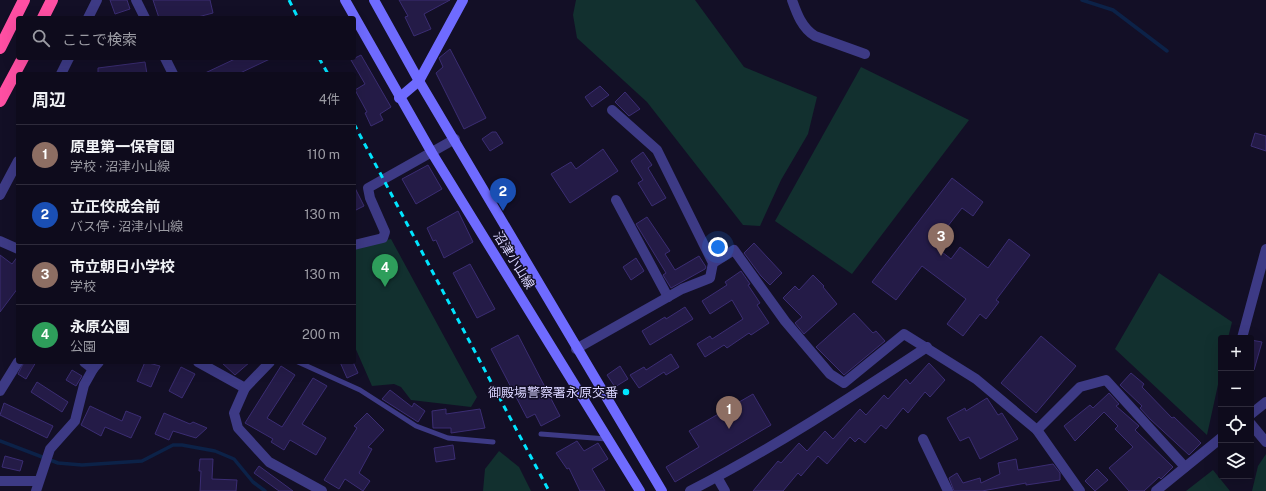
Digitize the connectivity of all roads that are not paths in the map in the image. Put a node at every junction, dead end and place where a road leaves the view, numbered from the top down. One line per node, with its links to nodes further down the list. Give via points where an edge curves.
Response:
1 (24, 0): 14 (highway)
2 (52, 0): 9 (highway)
3 (97, 0): 10 (street)
4 (136, 0): 11 (street)
5 (345, 0): 12 (main road, 沼津小山線)
6 (374, 0): 21 (main road, 沼津小山線)
7 (463, 0): 21 (main road)
8 (792, 0): 15 (street, via 809,32)
9 (44, 16)
10 (89, 16)
11 (144, 16)
12 (354, 16)
13 (356, 20): 22 (main road, 沼津小山線)
14 (0, 48)
15 (866, 54)
16 (21, 60): 23 (highway)
17 (68, 60): 19 (street)
18 (166, 60): 20 (street)
19 (62, 72)
20 (172, 72)
21 (419, 80): 22 (main road); 25 (main road, 沼津小山線)
22 (400, 98): 26 (main road, 沼津小山線)
23 (0, 101)
24 (612, 110): 34 (street, via 657,150)
25 (455, 139): 26 (street); 39 (main road, 沼津小山線)
26 (432, 152): 31 (street, via 368,188 385,232 384,238); 52 (main road, 沼津小山線)
27 (16, 165): 28 (street)
28 (0, 195)
29 (616, 200): 36 (street)
30 (0, 241): 32 (street)
31 (356, 245)
32 (16, 248)
33 (1265, 255): 35 (street)
34 (713, 263): 36 (street, via 710,278); 38 (street, via 734,250 785,321 830,374 844,383 904,334)
35 (1262, 281): 37 (street)
36 (668, 297): 39 (street)
37 (1243, 335)
38 (927, 347): 50 (street, via 976,379); 58 (street, via 843,402)
39 (576, 348): 64 (main road, 沼津小山線)
40 (17, 364): 46 (street)
41 (202, 364): 45 (street)
42 (268, 364): 45 (street)
43 (302, 364): 55 (lane, via 360,390 416,426 448,438)
44 (96, 365): 60 (street, via 84,385 75,421 50,449)
45 (245, 388): 62 (street, via 234,413 238,428 269,462)
46 (0, 391)
47 (1266, 402): 48 (street)
48 (1254, 412)
49 (1254, 428): 56 (street)
50 (1037, 430): 57 (street, via 1080,387 1106,380); 68 (street)
51 (540, 434): 52 (lane)
52 (608, 439): 63 (main road, 沼津小山線)
53 (923, 439): 67 (street)
54 (1218, 440): 57 (street)
55 (494, 442)
56 (1266, 442)
57 (1185, 467): 69 (street)
58 (717, 477): 65 (street); 66 (street)
59 (0, 481): 60 (street)
60 (38, 481): 61 (street)
61 (36, 491)
62 (322, 491)
63 (640, 491)
64 (662, 491)
65 (690, 491)
66 (725, 491)
67 (948, 491)
68 (1080, 491)
69 (1156, 491)

